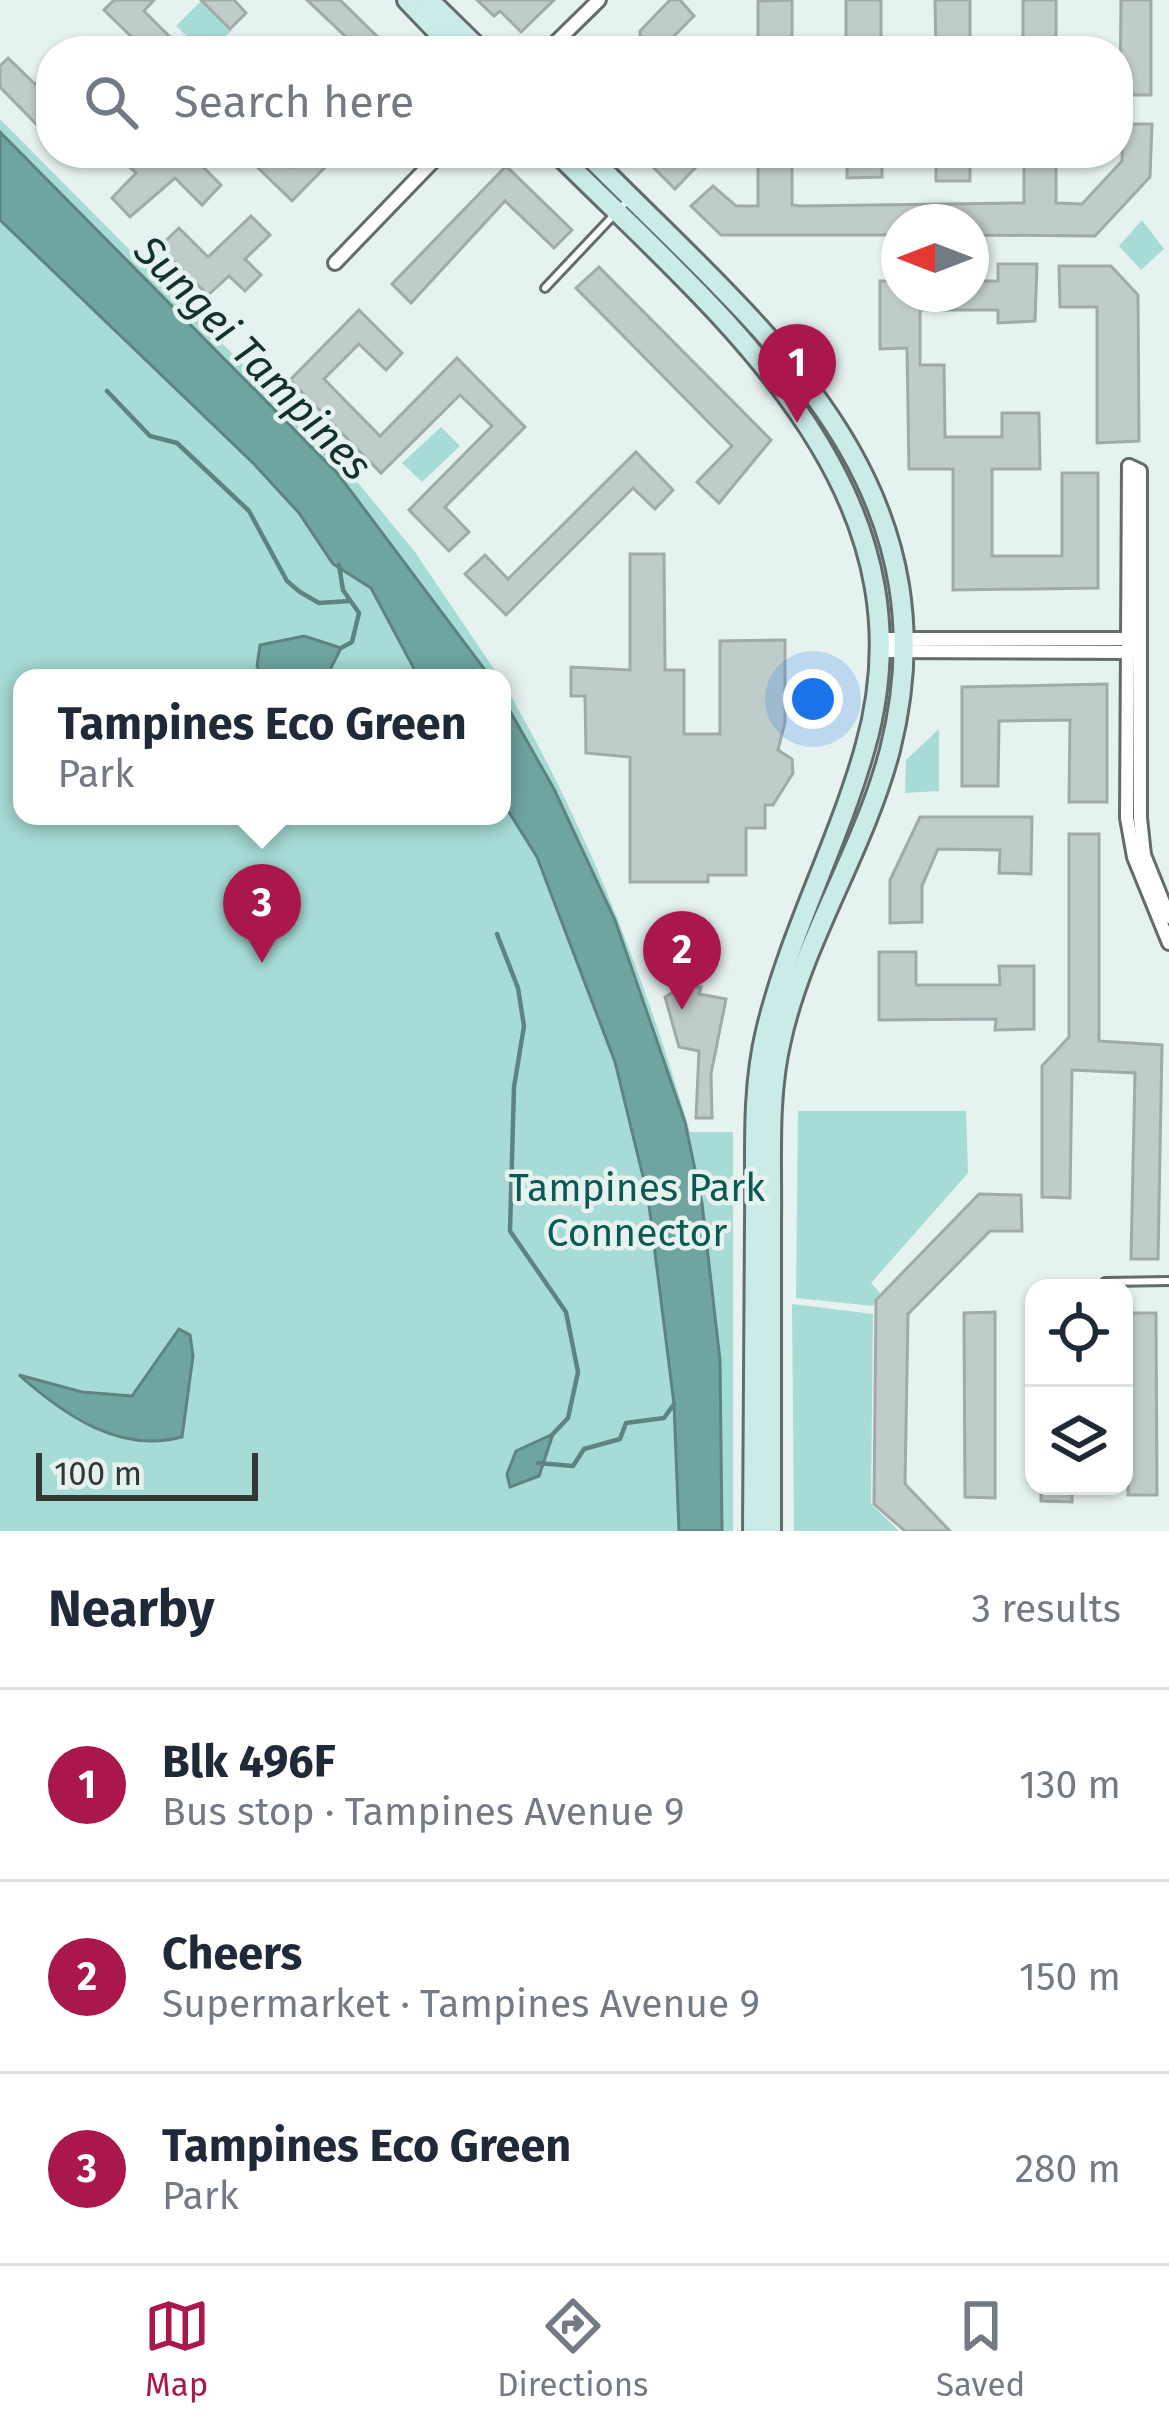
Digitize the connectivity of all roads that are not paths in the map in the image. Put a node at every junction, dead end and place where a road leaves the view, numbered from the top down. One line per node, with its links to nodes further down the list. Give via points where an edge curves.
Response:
1 (407, 0): 4 (main road)
2 (429, 0): 5 (main road)
3 (598, 0): 6 (street)
4 (442, 36)
5 (466, 36)
6 (562, 36)
7 (426, 168): 12 (street)
8 (572, 168): 11 (main road)
9 (601, 168): 10 (main road)
10 (630, 198): 11 (lane); 14 (main road, via 767,335 856,454 896,572)
11 (616, 214): 13 (lane); 15 (main road, via 749,350 817,434 858,521 873,574)
12 (334, 263)
13 (545, 288)
14 (903, 644): 15 (street); 16 (street); 23 (main road, via 889,753 792,1004 774,1079)
15 (878, 645): 22 (main road, via 865,747 775,999 758,1078)
16 (1135, 646): 16 (street, via 1133,466 1140,471); 17 (street, via 1140,818)
17 (1151, 890): 18 (street); 19 (street)
18 (1169, 917)
19 (1169, 943)
20 (1169, 1281): 21 (lane)
21 (1133, 1282)
22 (753, 1531)
23 (771, 1531)

